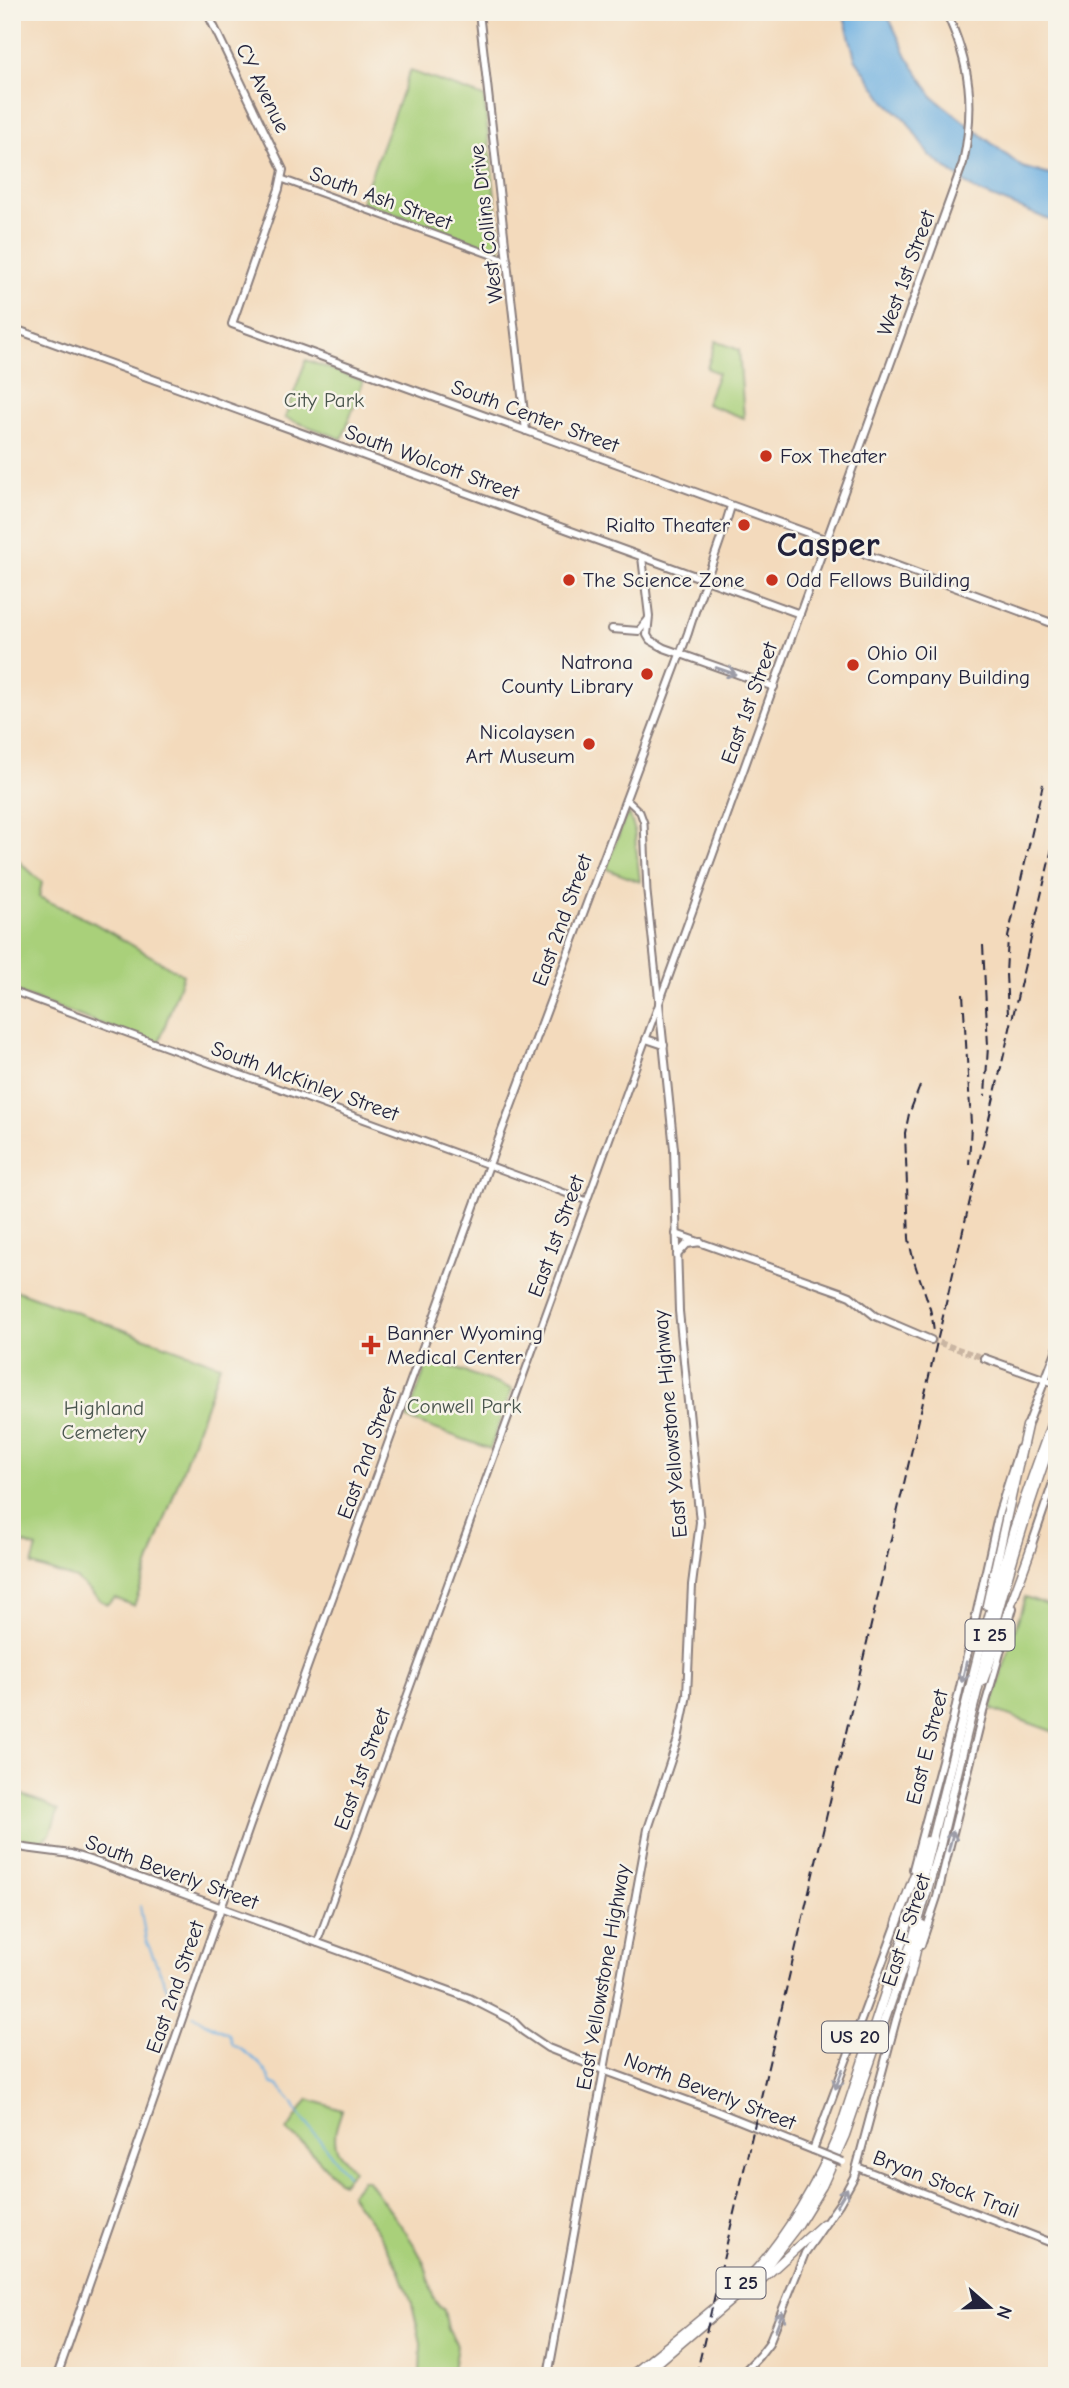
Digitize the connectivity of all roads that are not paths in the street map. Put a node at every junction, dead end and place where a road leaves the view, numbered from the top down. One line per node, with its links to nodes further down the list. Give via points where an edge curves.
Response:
1 (207, 12): 4 (main road, CY Avenue, via 283,170)
2 (479, 12): 5 (main road, West Collins Drive)
3 (946, 12): 9 (main road, West 1st Street, via 967,67 971,93 968,137 957,183)
4 (282, 179): 5 (street, South Ash Street); 7 (main road, South Center Street, via 232,324)
5 (508, 261): 7 (main road, West Collins Drive)
6 (12, 328): 10 (main road, South Wolcott Street)
7 (526, 431): 8 (main road, South Center Street)
8 (731, 506): 9 (main road, South Center Street); 11 (main road, East 2nd Street)
9 (827, 540): 12 (main road, East 1st Street); 14 (main road, South Center Street)
10 (642, 557): 11 (main road, South Wolcott Street); 13 (main road)
11 (707, 580): 12 (main road, South Wolcott Street); 16 (main road, East 2nd Street)
12 (800, 614): 17 (main road, East 1st Street)
13 (649, 616): 15 (main road, via 639,631); 16 (main road, via 650,640)
14 (1057, 625)
15 (612, 629)
16 (679, 654): 17 (main road, one-way to 17); 18 (main road, East 2nd Street)
17 (774, 687): 20 (main road, East 1st Street)
18 (625, 799): 20 (street, East Yellowstone Highway, via 636,806 644,823); 23 (main road, East 2nd Street)
19 (12, 991): 23 (street, South McKinley Street)
20 (659, 1003): 21 (street, East 1st Street); 22 (main road, East Yellowstone Highway)
21 (646, 1039): 22 (main road); 24 (street, East 1st Street)
22 (664, 1045): 25 (main road, East Yellowstone Highway)
23 (489, 1165): 24 (street, South McKinley Street); 43 (main road, East 2nd Street)
24 (587, 1200): 45 (street, East 1st Street)
25 (676, 1234): 26 (main road); 27 (main road, East Yellowstone Highway)
26 (701, 1242): 27 (main road, via 687,1244); 28 (main road, via 850,1296 875,1316)
27 (676, 1256): 47 (main road, East Yellowstone Highway, via 700,1522 687,1695 678,1739 649,1822)
28 (931, 1340)
29 (1057, 1349): 31 (main road, East E Street)
30 (984, 1358): 31 (main road)
31 (1045, 1380): 32 (main road); 34 (main road, East E Street)
32 (1057, 1384)
33 (1057, 1408): 38 (highway, I 25, via 1014,1529)
34 (1027, 1426): 38 (highway); 44 (main road, East E Street, one-way to 44, via 999,1512 952,1723)
35 (1057, 1426): 39 (highway, I 25, via 1008,1573)
36 (1057, 1471): 37 (main road, East F Street)
37 (1031, 1546): 39 (highway); 46 (main road, East F Street, one-way to 37, via 937,1898 983,1712)
38 (980, 1648): 40 (highway, I 25)
39 (967, 1727): 42 (highway, I 25)
40 (939, 1812): 44 (highway, US 20); 56 (highway, I 25, via 904,1936 825,2167 751,2274)
41 (12, 1844): 43 (main road, South Beverly Street, via 80,1857)
42 (939, 1849): 46 (highway, US 20); 53 (highway, I 25, via 915,1932 831,2169 808,2210 757,2278)
43 (221, 1908): 45 (main road, South Beverly Street); 54 (main road, East 2nd Street)
44 (897, 1923): 48 (main road, East E Street / US 20, one-way to 48)
45 (317, 1943): 47 (main road, North Beverly Street, via 480,2003 512,2020 542,2045)
46 (910, 1976): 50 (main road, East F Street / US 20)
47 (603, 2070): 48 (main road, North Beverly Street); 55 (main road, East Yellowstone Highway)
48 (813, 2150): 49 (main road, North Beverly Street)
49 (823, 2154): 50 (main road, Bryan Stock Trail, bridge)
50 (857, 2167): 51 (main road, East F Street, one-way to 50); 52 (main road, Bryan Stock Trail)
51 (823, 2224): 53 (highway); 58 (main road, East F Street, one-way to 51, via 769,2343 793,2278)
52 (1057, 2245)
53 (718, 2313): 57 (highway, I 25)
54 (58, 2376)
55 (548, 2376)
56 (631, 2376)
57 (642, 2376)
58 (740, 2376)

